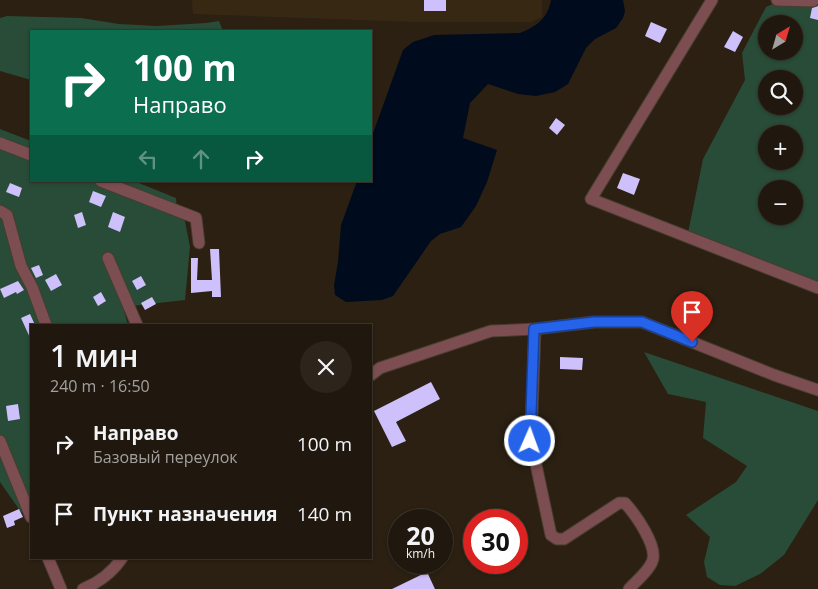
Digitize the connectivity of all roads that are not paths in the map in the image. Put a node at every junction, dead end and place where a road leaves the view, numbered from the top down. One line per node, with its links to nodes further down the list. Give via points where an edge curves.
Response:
1 (712, 0): 10 (street, via 591,199)
2 (777, 0): 3 (street)
3 (813, 1)
4 (0, 143): 5 (street)
5 (30, 154)
6 (104, 182): 8 (street, via 196,218)
7 (0, 211): 11 (street, via 7,215 21,266)
8 (200, 243)
9 (108, 258): 12 (street)
10 (818, 288)
11 (46, 324)
12 (137, 324)
13 (534, 329): 14 (street, via 491,332 380,368); 15 (street, via 594,322 642,322); 22 (street, via 530,441 552,535 564,539 619,502 625,503 651,542 654,556 652,564)
14 (372, 374)
15 (818, 390)
16 (0, 441): 17 (street)
17 (30, 515)
18 (48, 559): 20 (street)
19 (121, 559): 21 (street, via 114,570 97,583)
20 (61, 589)
21 (82, 589)
22 (629, 589)

